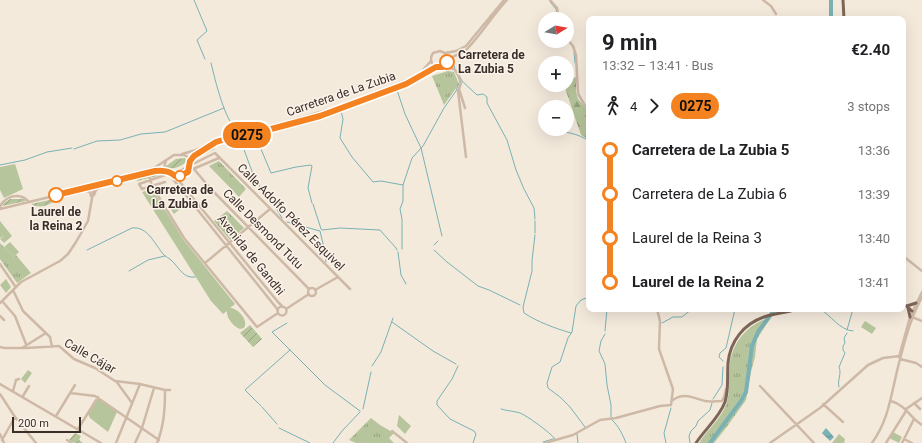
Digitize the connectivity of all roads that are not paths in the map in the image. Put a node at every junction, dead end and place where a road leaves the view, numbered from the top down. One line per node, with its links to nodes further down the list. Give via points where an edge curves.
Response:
1 (504, 0): 10 (street, via 466,46 456,52)
2 (507, 0): 12 (street, via 467,48)
3 (550, 0): 6 (street)
4 (763, 0): 7 (street)
5 (843, 0): 8 (main road)
6 (557, 12)
7 (776, 14)
8 (844, 16)
9 (574, 48): 17 (street, via 578,93)
10 (445, 53): 11 (street, via 435,52); 12 (street)
11 (431, 61): 14 (street); 18 (street, Carretera de La Zubia, via 407,80 337,107 225,137)
12 (448, 61): 13 (street)
13 (446, 65): 14 (street); 15 (street, via 458,75)
14 (436, 67): 22 (street, Carretera de La Zubia, via 406,84 337,110 298,123 213,144 198,152)
15 (459, 89): 16 (street); 19 (street)
16 (465, 108)
17 (586, 108)
18 (182, 154): 21 (street, via 174,155); 22 (street, via 187,156)
19 (466, 157)
20 (220, 158): 22 (street, via 215,153 195,163); 23 (street); 38 (street, Calle Adolfo Pérez Esquivel)
21 (166, 161): 24 (street, via 164,166); 29 (street, via 154,168)
22 (189, 163): 23 (street, Calle Desmond Tutu); 25 (street, via 180,172); 27 (street, via 186,173)
23 (193, 169): 39 (street, Calle Desmond Tutu)
24 (167, 172): 25 (street); 26 (street); 28 (street); 41 (street, Avenida de Gandhi)
25 (172, 173): 27 (street)
26 (148, 174): 28 (street); 29 (street)
27 (179, 176): 40 (street, Avenida de Gandhi, via 179,181)
28 (150, 180): 31 (street); 31 (street, via 140,184 142,189)
29 (108, 182): 32 (street); 34 (street); 35 (street, via 96,190)
30 (165, 182): 31 (street)
31 (152, 186): 43 (street, via 184,238)
32 (94, 187): 33 (street); 35 (street)
33 (81, 190): 34 (street); 35 (street, via 90,192)
34 (62, 194): 36 (street)
35 (92, 201): 47 (street, via 88,221 68,254)
36 (29, 202): 37 (street); 37 (street, via 24,197 15,196 2,203)
37 (0, 209)
38 (270, 209): 39 (street); 46 (street, Calle Adolfo Pérez Esquivel)
39 (248, 227): 40 (street); 49 (street, Calle Desmond Tutu)
40 (230, 242): 41 (street); 57 (street, Avenida de Gandhi)
41 (226, 246): 43 (street); 59 (street, Avenida de Gandhi)
42 (906, 258): 45 (street)
43 (205, 263): 59 (street, via 257,327)
44 (0, 264): 47 (street)
45 (922, 271)
46 (338, 276): 48 (street, Calle Adolfo Pérez Esquivel); 51 (street)
47 (15, 286): 50 (street)
48 (350, 288)
49 (309, 289): 51 (street); 52 (street)
50 (13, 290): 54 (street); 67 (street, via 23,311)
51 (315, 290): 52 (street, via 314,295)
52 (309, 294): 57 (street)
53 (922, 295): 55 (street); 58 (street); 63 (street)
54 (1, 302): 68 (street, via 15,316)
55 (916, 303): 56 (main road); 58 (street)
56 (906, 305): 58 (main road); 63 (main road)
57 (284, 308): 59 (street, via 279,308); 59 (street, via 284,315)
58 (912, 311): 63 (street)
59 (278, 312)
60 (658, 312): 93 (street, via 659,349 673,386)
61 (785, 312): 84 (main road, via 757,320 740,333 732,346 728,363)
62 (0, 316): 64 (street)
63 (911, 317): 65 (street); 66 (street)
64 (4, 320)
65 (922, 321)
66 (907, 331): 72 (street); 72 (street)
67 (46, 333): 68 (street); 70 (street, via 50,337)
68 (26, 344): 71 (street)
69 (0, 347): 71 (street, Calle Cájar)
70 (52, 347): 71 (street, Calle Cájar); 76 (street, Calle Cájar, via 62,348 74,359)
71 (21, 348)
72 (900, 359): 73 (street); 94 (street); 97 (street, via 883,358 868,365)
73 (922, 367)
74 (0, 380): 78 (street)
75 (19, 380): 86 (street, via 16,380)
76 (115, 381): 77 (street, Calle Cájar); 95 (street)
77 (140, 384): 83 (street, Calle Cájar); 95 (street)
78 (2, 385): 82 (street); 86 (street)
79 (75, 385): 88 (street)
80 (29, 386): 90 (street)
81 (760, 386): 105 (street)
82 (0, 388)
83 (154, 388): 87 (street, Calle Cájar); 107 (street)
84 (728, 388): 93 (street, via 723,400 711,401 689,396); 122 (main road, via 721,410)
85 (170, 390): 87 (street, Calle Cájar)
86 (13, 391): 90 (street)
87 (165, 391): 113 (street, via 163,423)
88 (70, 393): 91 (street); 100 (street)
89 (0, 394): 101 (street)
90 (23, 396): 100 (street)
91 (98, 398): 102 (street); 108 (street)
92 (922, 398): 96 (street)
93 (672, 400): 121 (street, via 671,405 600,420 573,435)
94 (891, 401): 99 (street); 125 (street, via 883,425)
95 (132, 403): 102 (street)
96 (914, 403): 98 (street); 99 (street)
97 (823, 404): 104 (street); 105 (street)
98 (920, 408)
99 (906, 410): 103 (street); 126 (street)
100 (56, 416): 108 (street)
101 (14, 417): 114 (street); 115 (street)
102 (126, 417): 107 (street); 118 (street)
103 (914, 419): 106 (street); 111 (street)
104 (844, 422)
105 (797, 424): 123 (street); 124 (street)
106 (922, 425)
107 (142, 428): 113 (street); 119 (street)
108 (78, 429): 117 (street)
109 (392, 431): 120 (street)
110 (0, 434): 114 (street)
111 (904, 439): 127 (street); 128 (street)
112 (67, 440): 116 (street)
113 (158, 441)
114 (3, 442)
115 (36, 443)
116 (72, 443)
117 (101, 443)
118 (116, 443)
119 (135, 443)
120 (407, 443)
121 (544, 443)
122 (696, 443)
123 (770, 443)
124 (814, 443)
125 (872, 443)
126 (886, 443)
127 (902, 443)
128 (912, 443)

